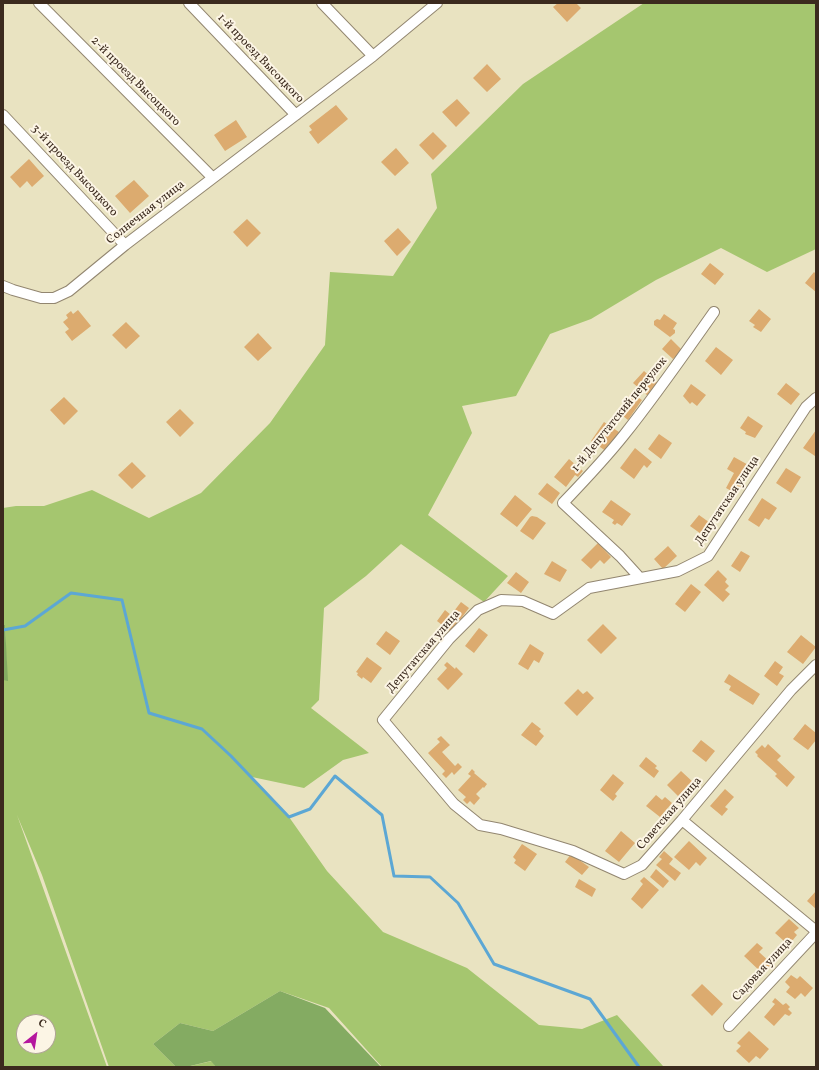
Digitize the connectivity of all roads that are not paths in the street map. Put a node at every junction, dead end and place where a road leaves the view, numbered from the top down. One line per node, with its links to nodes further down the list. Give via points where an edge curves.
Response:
1 (39, 3): 8 (street, 2-й проезд Высоцкого)
2 (189, 3): 7 (street, 1-й проезд Высоцкого)
3 (322, 3): 5 (street)
4 (437, 3): 5 (street)
5 (373, 56): 7 (street, Солнечная улица)
6 (3, 115): 9 (street, 3-й проезд Высоцкого)
7 (296, 115): 8 (street, Солнечная улица)
8 (213, 178): 9 (street, Солнечная улица)
9 (125, 245): 10 (street, Солнечная улица, via 69,291 54,298 41,298)
10 (3, 286)
11 (714, 312): 13 (street, 1-й Депутатский переулок, via 624,434 563,503)
12 (816, 398): 13 (street, Депутатская улица, via 806,407 708,556 678,570)
13 (640, 578): 16 (street, Депутатская улица, via 590,588 553,614 523,601 508,600 501,600 478,610 449,639 383,720 454,804 480,825)
14 (816, 665): 15 (street, Советская улица, via 791,690)
15 (682, 820): 16 (street, Советская улица, via 642,865 624,874 573,851); 17 (street)
16 (501, 829)
17 (816, 932): 18 (street, Садовая улица)
18 (729, 1026)

